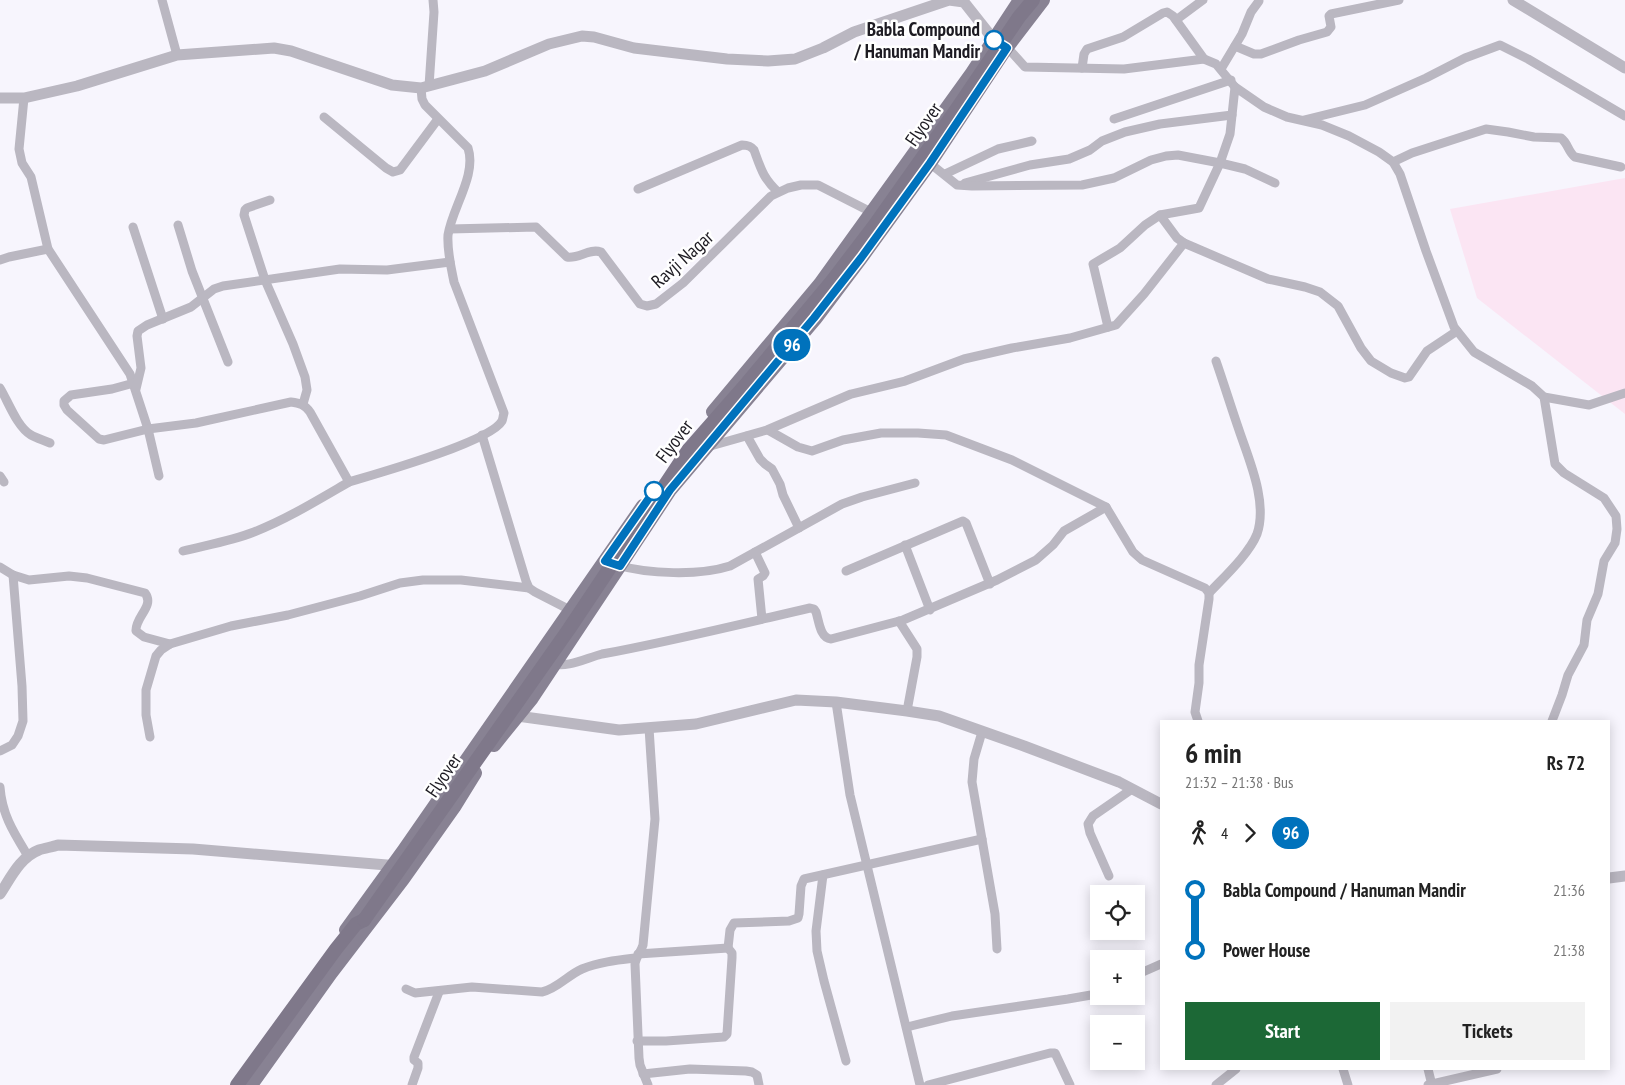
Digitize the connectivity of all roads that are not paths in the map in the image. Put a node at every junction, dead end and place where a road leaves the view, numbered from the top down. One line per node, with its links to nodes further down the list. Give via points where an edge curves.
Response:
1 (162, 0): 15 (street)
2 (433, 0): 21 (street)
3 (1020, 0): 12 (main road)
4 (1034, 0): 119 (highway, Flyover, bridge, via 842,268 690,449 569,629)
5 (1043, 0): 14 (main road)
6 (1203, 0): 11 (street)
7 (1259, 0): 13 (street)
8 (1399, 0): 13 (street, via 1331,14 1328,18 1331,28 1327,32 1261,54)
9 (1513, 0): 18 (street)
10 (964, 1): 12 (street); 21 (street, via 949,0 854,32 795,59 768,62 727,59 634,48 582,36 549,44 485,71)
11 (1176, 20): 16 (street); 17 (street, via 1167,12 1163,13 1123,38 1087,49)
12 (994, 40): 14 (street); 31 (main road)
13 (1235, 46): 19 (street)
14 (1007, 48): 17 (street, via 1025,67); 33 (main road)
15 (177, 55): 21 (street, via 274,48 392,85); 23 (street, via 105,78)
16 (1204, 59): 17 (street, via 1124,68); 19 (street)
17 (1082, 68)
18 (1625, 68)
19 (1221, 69): 20 (street)
20 (1233, 83): 24 (street); 28 (street); 29 (street, via 1264,106)
21 (425, 87): 27 (street, via 422,98)
22 (0, 98): 23 (street)
23 (24, 98): 49 (street, via 20,156 31,177)
24 (1232, 114): 34 (street, via 1230,134); 38 (street, via 1125,132 1069,159 1030,165)
25 (1625, 116): 29 (street, via 1500,45 1464,58 1365,105)
26 (324, 117): 27 (street, via 393,172 400,170)
27 (438, 119): 47 (street, via 468,148 470,154 466,179)
28 (1114, 119)
29 (1302, 120): 32 (street, via 1349,136)
30 (1032, 141): 36 (street, via 998,149)
31 (915, 153): 33 (street); 42 (main road)
32 (1393, 162): 35 (street, via 1486,129 1561,138 1575,157); 56 (street)
33 (930, 163): 36 (street); 44 (main road)
34 (1220, 163): 37 (street, via 1245,169); 38 (street, via 1178,155 1166,156 1104,181 1082,185); 43 (street, via 1199,208)
35 (1621, 168)
36 (945, 174): 38 (street)
37 (1275, 183)
38 (957, 185)
39 (638, 189): 40 (street, via 747,145 754,150 768,182)
40 (778, 192): 42 (street, Ravji Nagar, via 801,185 818,185); 47 (street, Ravji Nagar, via 683,283 651,306 640,304 601,252 593,250 566,257 536,227)
41 (270, 200): 52 (street, via 244,212)
42 (872, 212): 44 (street, Ravji Nagar); 68 (main road, via 820,284)
43 (1160, 215): 48 (street); 55 (street, via 1120,248 1093,264)
44 (888, 221): 70 (main road, via 814,318)
45 (178, 225): 53 (street)
46 (133, 227): 54 (street)
47 (450, 229): 51 (street)
48 (1184, 243): 55 (street, via 1116,325); 56 (street, via 1268,279 1320,292 1338,306 1371,361 1406,378 1428,351)
49 (48, 249): 50 (street); 59 (street)
50 (0, 260)
51 (450, 262): 52 (street, via 387,270 340,268); 66 (street, via 454,282 504,413 502,421)
52 (265, 280): 53 (street, via 223,286); 63 (street, via 306,383)
53 (202, 298): 54 (street, via 191,307); 58 (street)
54 (163, 319): 59 (street, via 138,331 141,368)
55 (1108, 327): 65 (street, via 964,359 905,382 851,394)
56 (1457, 331): 62 (street, via 1474,352 1532,386)
57 (1216, 361): 86 (street, via 1251,466 1260,510 1253,542)
58 (228, 362)
59 (135, 386): 64 (street); 64 (street, via 71,396 64,405 99,439)
60 (0, 388): 69 (street, via 26,431)
61 (1625, 394): 62 (street, via 1589,404)
62 (1544, 397): 100 (street, via 1555,464 1604,498 1616,516 1617,529 1615,543 1604,562 1598,594 1586,626 1584,645 1568,674)
63 (302, 404): 64 (street, via 291,402 196,423); 72 (street, via 310,412)
64 (148, 429): 71 (street)
65 (768, 430): 67 (street); 74 (street, via 798,448 812,451 843,440 881,433 946,435 1012,460)
66 (482, 435): 72 (street, via 413,463); 85 (street)
67 (747, 436): 70 (street); 75 (street, via 760,458 772,469)
68 (691, 439): 70 (street); 79 (main road)
69 (50, 443)
70 (705, 447): 80 (main road, via 670,490)
71 (159, 476)
72 (349, 482): 77 (street, via 292,515 253,532)
73 (915, 483): 75 (street, via 842,504)
74 (1106, 507): 84 (street, via 1064,532 1036,560); 86 (street, via 1133,552 1142,560 1205,588)
75 (799, 528): 78 (street)
76 (904, 545): 82 (street); 84 (street, via 965,521); 87 (street)
77 (183, 551)
78 (755, 552): 80 (street, via 717,570 664,573); 90 (street, via 765,573 758,579)
79 (605, 561): 80 (street); 88 (main road)
80 (620, 566): 89 (main road)
81 (0, 567): 83 (street)
82 (846, 571)
83 (13, 575): 92 (street, via 29,580 69,576 87,578 145,593 148,602 136,631 144,638); 104 (street, via 23,721 12,745)
84 (990, 584): 87 (street)
85 (530, 588): 88 (street); 92 (street, via 461,580 400,583)
86 (1208, 593): 99 (street, via 1194,712)
87 (930, 610): 91 (street)
88 (570, 611): 89 (street); 93 (main road)
89 (585, 618): 94 (main road)
90 (762, 619): 91 (street, via 814,609 827,639); 94 (street, via 569,664)
91 (899, 622): 96 (street, via 916,649 917,657)
92 (170, 644): 103 (street, via 156,656 146,690)
93 (537, 658): 94 (street); 97 (main road)
94 (554, 664): 98 (main road)
95 (836, 702): 96 (street); 101 (street, via 796,700 696,724); 112 (street, via 850,795)
96 (907, 711): 102 (street, via 939,716)
97 (500, 713): 98 (street); 111 (main road)
98 (518, 716): 101 (street, via 619,730); 113 (main road, via 486,756)
99 (1198, 720)
100 (1552, 720)
101 (649, 728): 122 (street, via 655,819 643,944)
102 (982, 732): 106 (street); 109 (street, via 974,759 972,782)
103 (150, 737)
104 (0, 752)
105 (0, 787): 108 (street)
106 (1132, 789): 107 (street); 115 (street, via 1093,816 1088,824)
107 (1160, 803)
108 (4, 820): 110 (street)
109 (982, 839): 112 (street); 121 (street, via 996,914)
110 (28, 856): 111 (street, via 58,845 80,845 193,849); 118 (street)
111 (394, 864): 113 (street); 136 (main road)
112 (868, 866): 114 (street); 128 (street)
113 (411, 868): 139 (main road, via 330,973)
114 (823, 875): 120 (street, via 806,878 802,882 798,918 734,924); 130 (street, via 816,930 818,951)
115 (1109, 876)
116 (1625, 876): 117 (street)
117 (1610, 878)
118 (0, 894)
119 (364, 920): 137 (highway, Flyover, via 356,924 336,949); 138 (highway, Flyover)
120 (728, 948): 122 (street); 129 (street, via 732,958 727,1034 724,1037)
121 (997, 949)
122 (637, 956): 126 (street, via 582,969 542,992 478,987); 129 (street)
123 (1160, 964): 124 (street)
124 (1145, 971)
125 (406, 989): 126 (street, via 415,993)
126 (439, 992): 140 (street, via 414,1056 418,1068)
127 (1090, 995): 128 (street, via 952,1016)
128 (907, 1027): 143 (street)
129 (637, 1041): 135 (street)
130 (846, 1061)
131 (1235, 1070): 146 (street)
132 (1343, 1070): 147 (street)
133 (1428, 1070): 148 (street)
134 (1493, 1070): 148 (street)
135 (644, 1074): 141 (street); 142 (street, via 690,1069 746,1071 757,1075)
136 (230, 1085)
137 (237, 1085)
138 (244, 1085)
139 (251, 1085)
140 (412, 1085)
141 (648, 1085)
142 (759, 1085)
143 (920, 1085)
144 (928, 1085): 145 (street, via 1050,1053 1055,1053)
145 (1070, 1085)
146 (1216, 1085)
147 (1348, 1085)
148 (1431, 1085)

